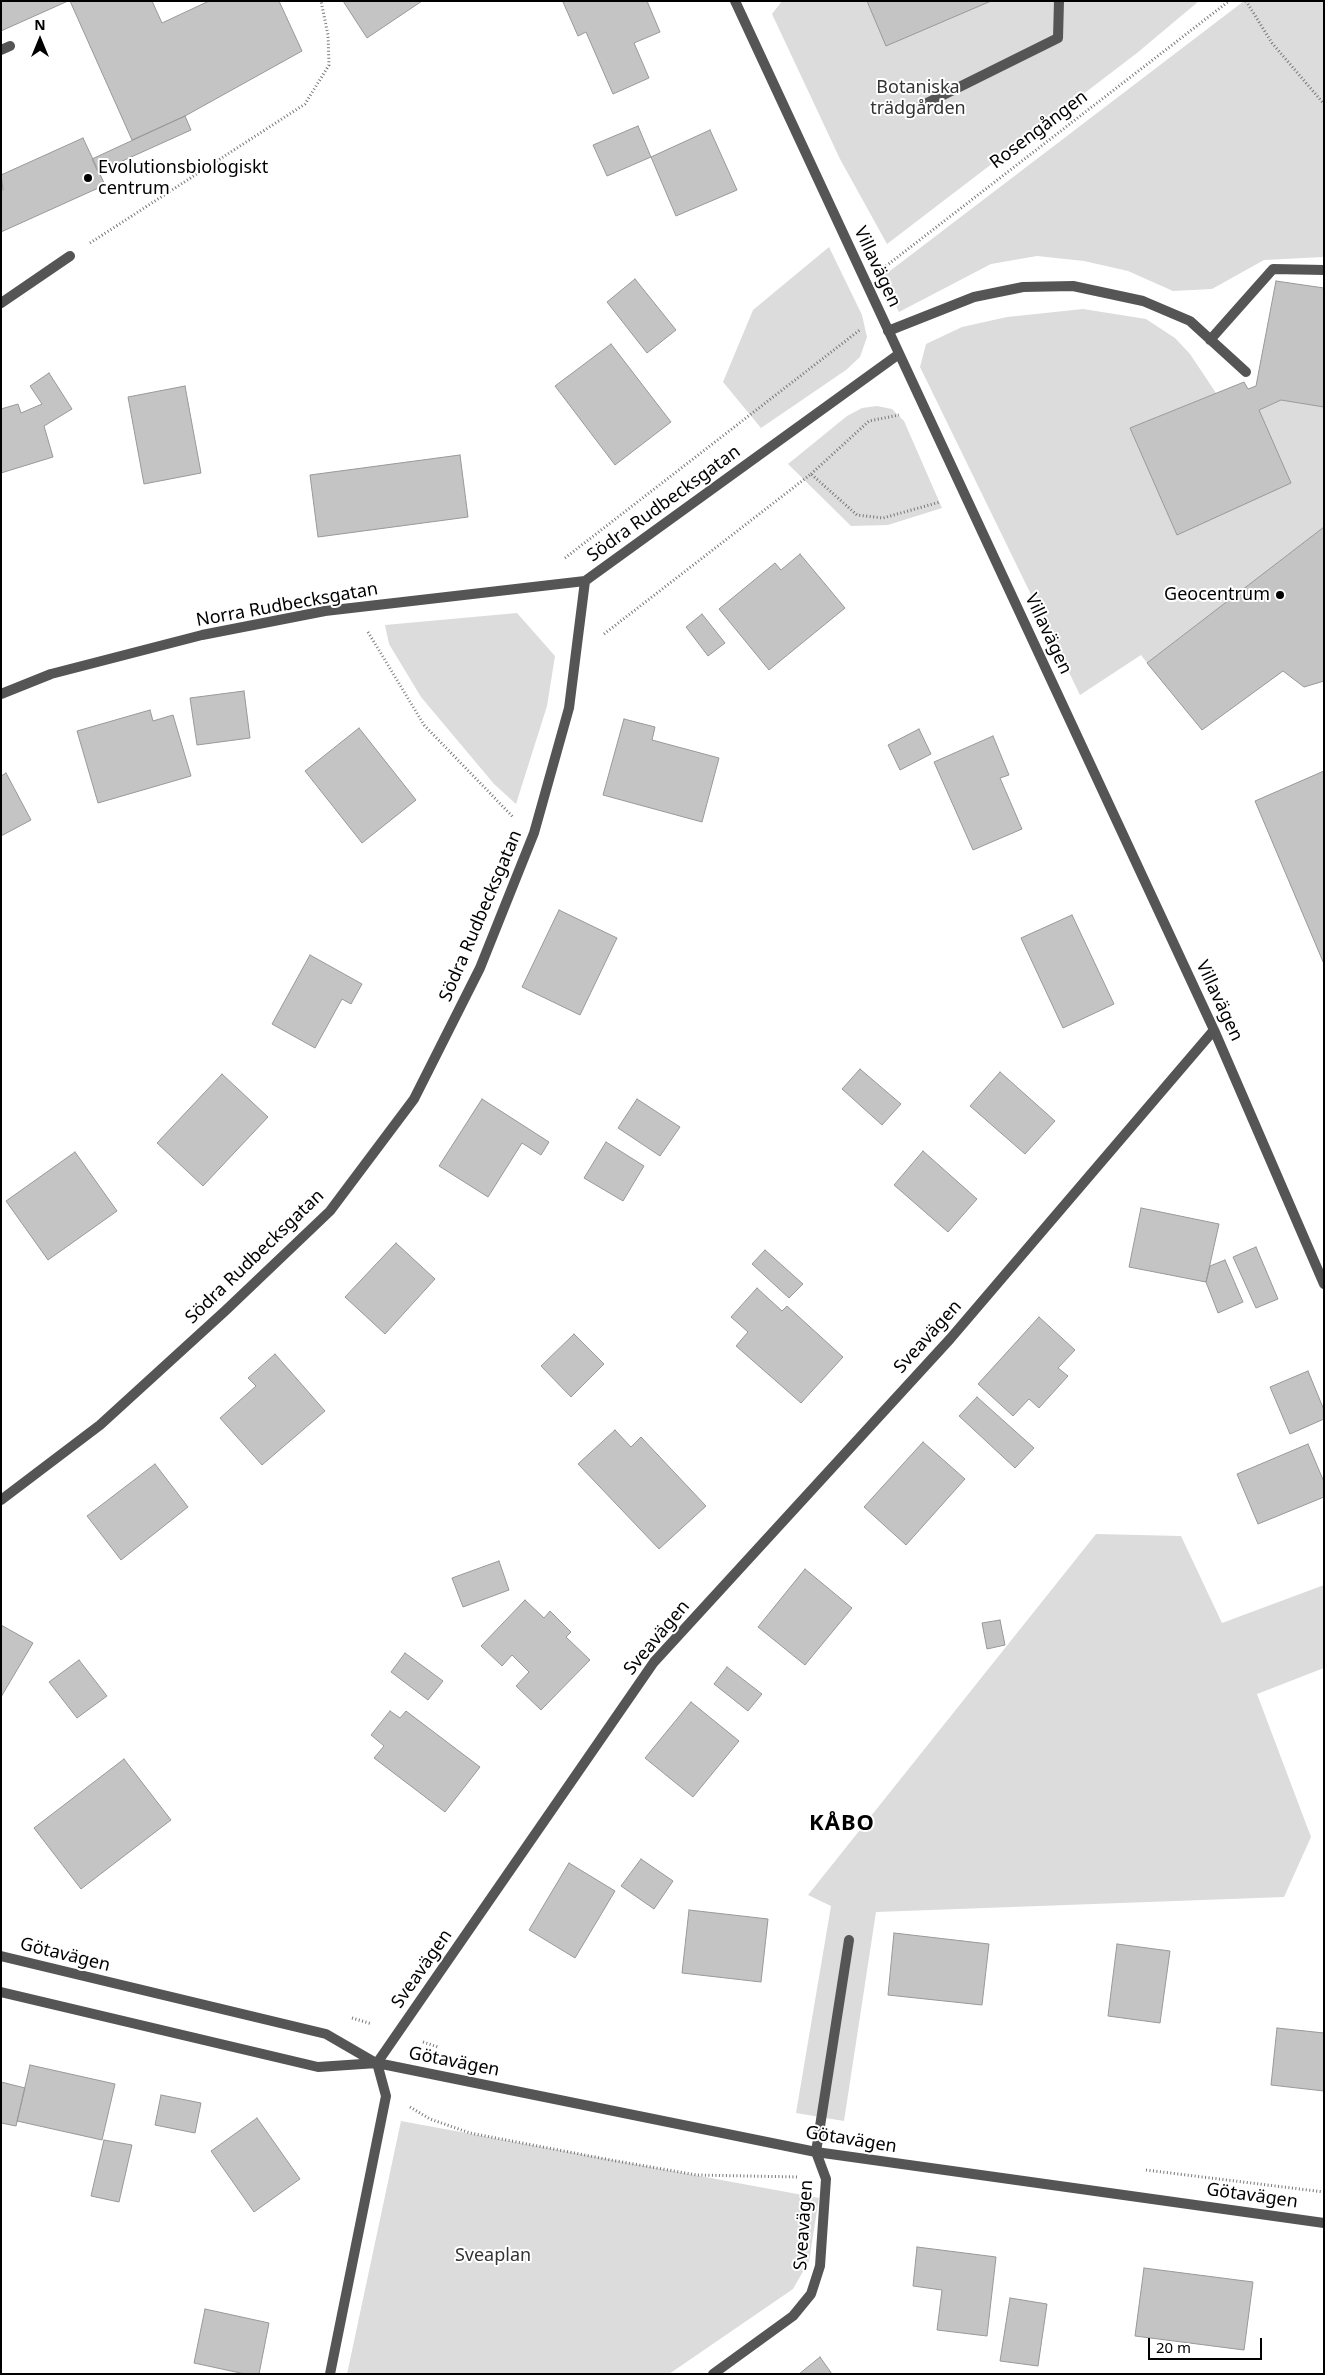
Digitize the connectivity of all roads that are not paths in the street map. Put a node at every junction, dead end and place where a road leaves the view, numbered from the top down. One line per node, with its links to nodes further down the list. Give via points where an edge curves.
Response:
1 (735, 1): 7 (street, Villavägen)
2 (1059, 1): 3 (street, via 1058,38)
3 (921, 106)
4 (70, 256): 6 (street)
5 (1324, 270): 8 (street, via 1273,269)
6 (1, 303)
7 (888, 332): 8 (street, via 974,297 1023,287 1073,286 1143,301 1190,321); 9 (street, Villavägen)
8 (1210, 340): 10 (street)
9 (899, 354): 11 (street, Södra Rudbecksgatan); 13 (street, Villavägen)
10 (1246, 372)
11 (585, 581): 12 (street, Norra Rudbecksgatan, via 325,611 202,635 51,674); 15 (street, Södra Rudbecksgatan, via 569,708 532,838 480,968 414,1099 330,1211 100,1425)
12 (1, 694)
13 (1214, 1030): 14 (street, Villavägen); 19 (street, Sveavägen, via 950,1339 654,1662)
14 (1324, 1284)
15 (1, 1500)
16 (849, 1940): 20 (street)
17 (1, 1956): 19 (street, Götavägen, via 326,2034)
18 (1, 1992): 19 (street, Götavägen, via 318,2067)
19 (377, 2063): 20 (street, Götavägen); 22 (street, via 386,2096)
20 (816, 2152): 21 (street, Götavägen); 23 (street, Sveavägen, via 826,2178 820,2266 811,2294 793,2316)
21 (1324, 2223)
22 (330, 2374)
23 (713, 2374)

